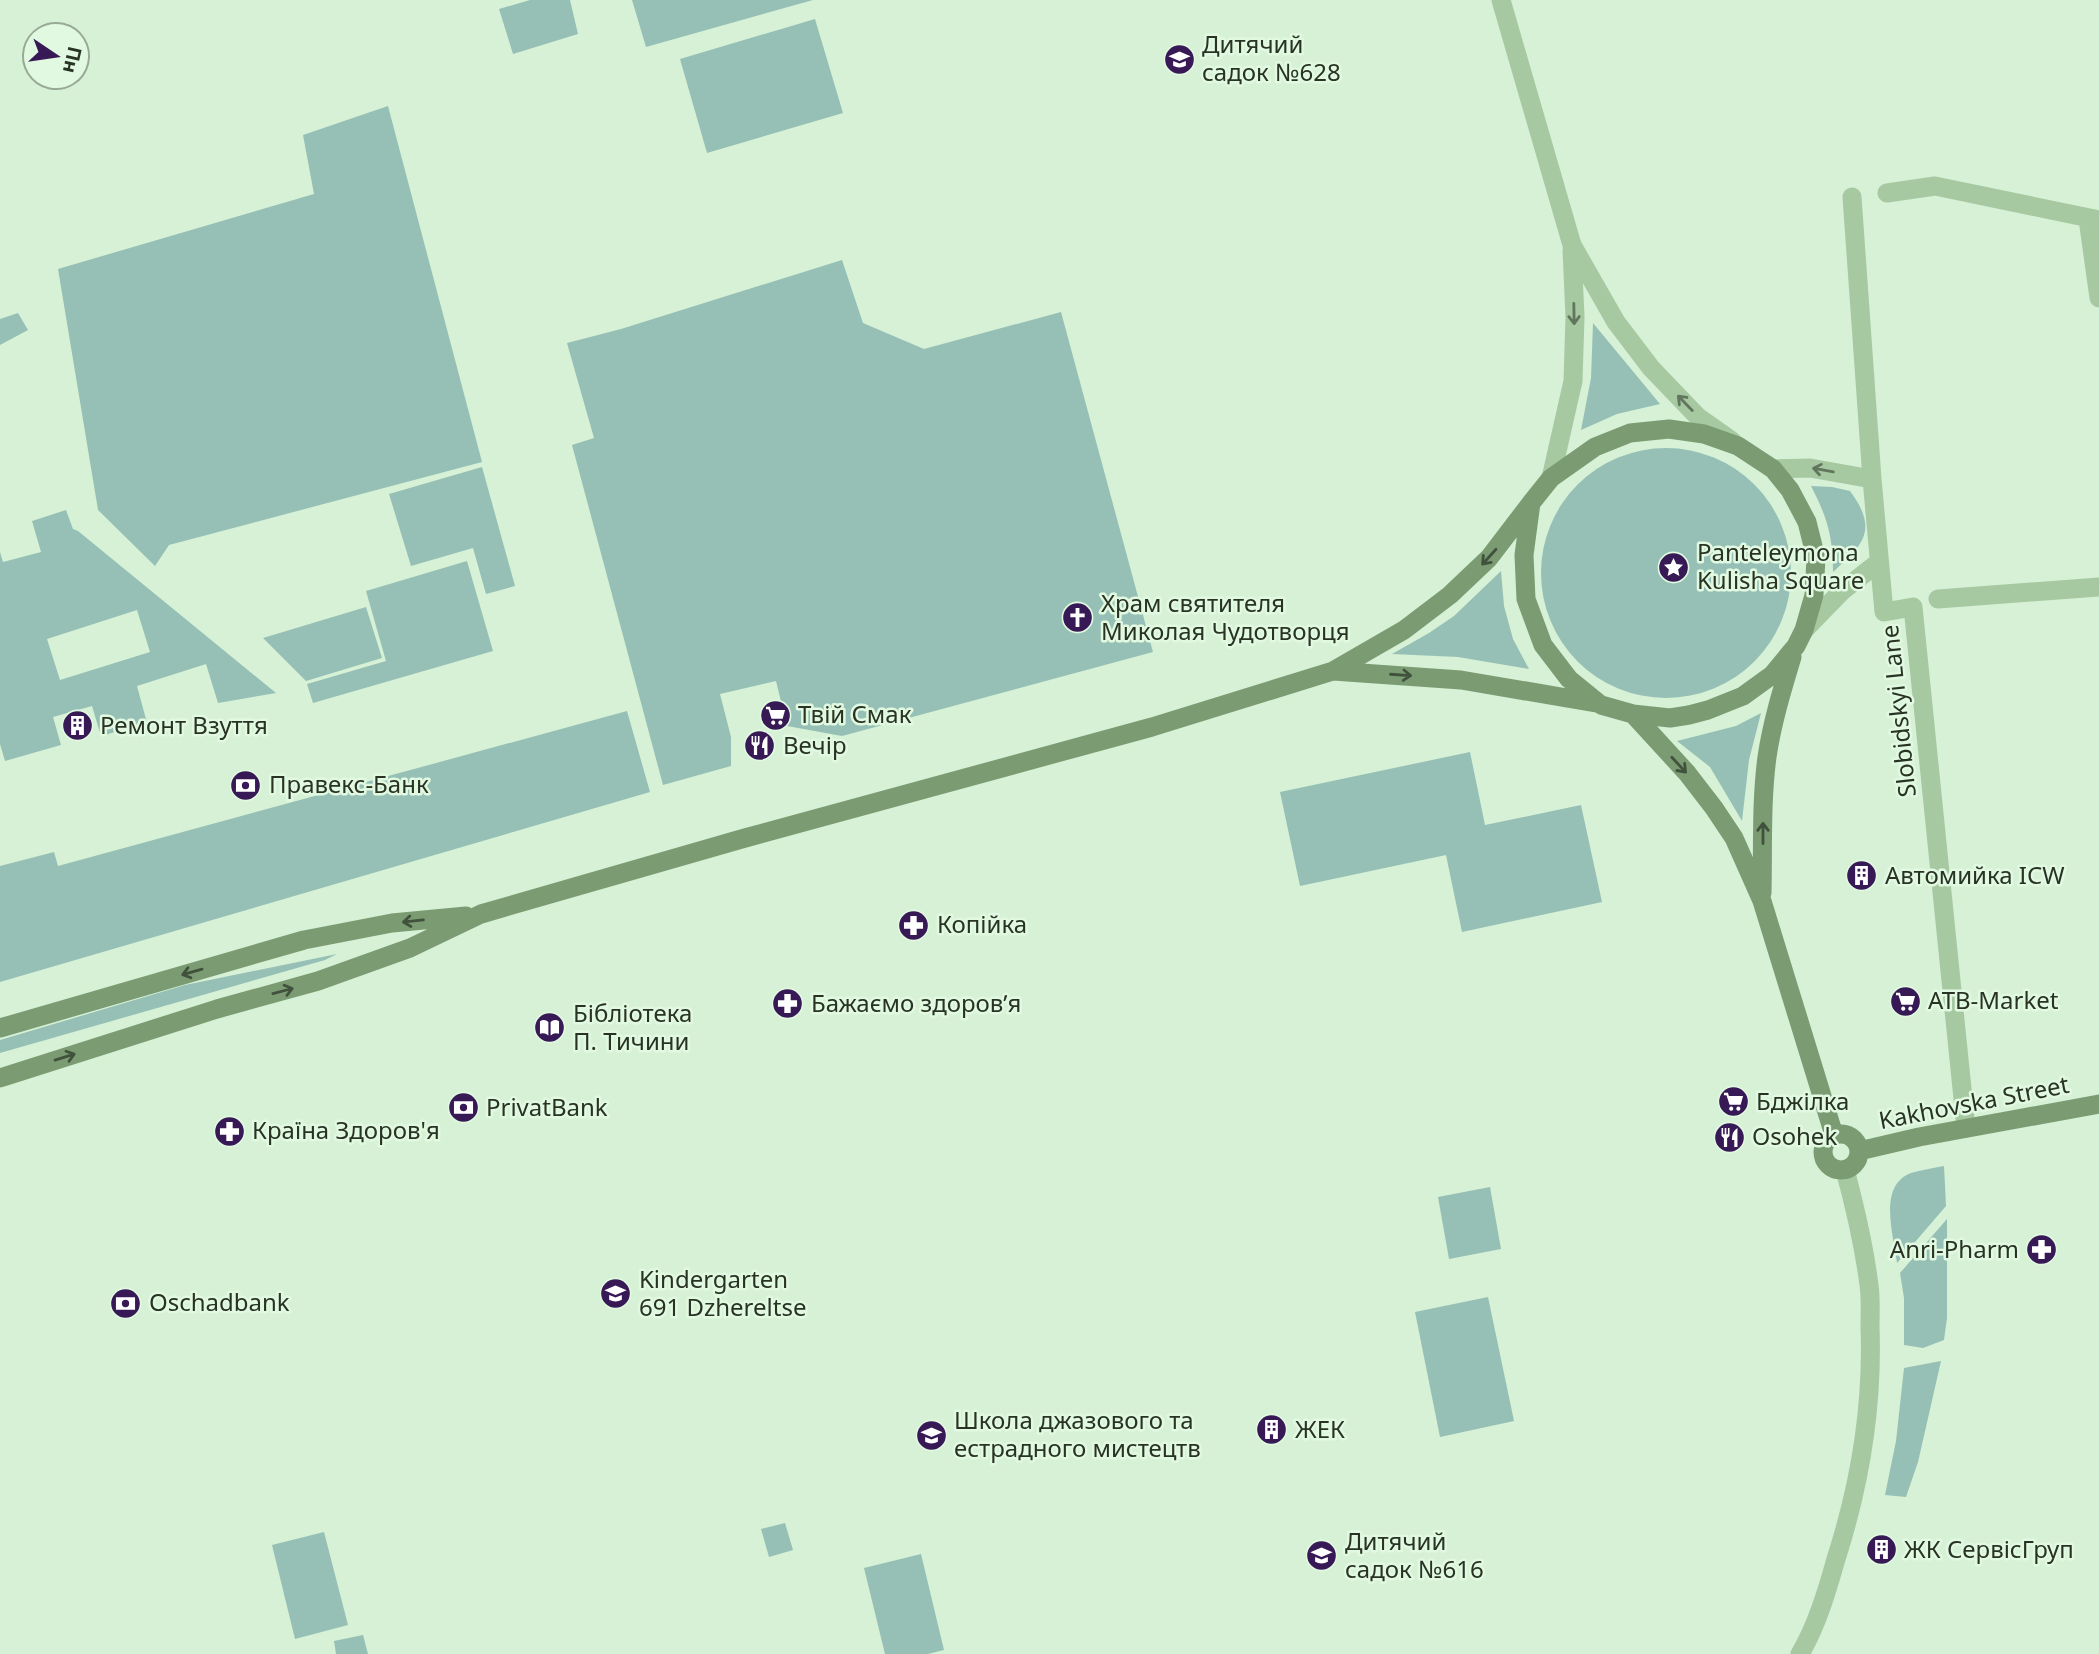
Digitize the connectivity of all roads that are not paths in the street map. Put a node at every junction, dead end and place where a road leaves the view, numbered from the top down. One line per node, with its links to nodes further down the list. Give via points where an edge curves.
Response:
1 (1501, 0): 5 (street)
2 (1887, 193): 4 (street, via 1935,187)
3 (1852, 197): 10 (street, Slobidskyi Lane)
4 (2093, 220): 6 (street)
5 (1572, 246): 7 (street, one-way to 5, via 1698,417 1651,368 1616,322); 9 (street, one-way to 9, via 1573,381)
6 (2099, 298)
7 (1738, 446): 8 (main road); 9 (main road, via 1704,434 1668,429 1630,433 1595,447)
8 (1773, 469): 10 (street, one-way to 8, via 1810,468); 15 (main road, via 1807,523 1816,558 1814,595)
9 (1551, 478): 11 (main road)
10 (1872, 479): 12 (street, Slobidskyi Lane)
11 (1531, 503): 16 (main road, one-way to 16, via 1489,558 1450,595 1404,630); 17 (main road, via 1524,555 1526,599 1543,645 1569,679)
12 (1879, 562): 15 (street, via 1842,591); 24 (street, Slobidskyi Lane, via 1884,612 1913,607)
13 (2099, 587): 14 (street)
14 (1938, 599)
15 (1800, 638): 18 (main road, via 1772,675 1742,696 1689,715); 19 (main road, one-way to 15, via 1767,757 1777,705)
16 (1333, 671): 17 (main road, one-way to 17, via 1461,680); 20 (main road, via 1152,727)
17 (1601, 705): 18 (main road)
18 (1633, 714): 19 (main road, one-way to 19, via 1714,808 1734,838)
19 (1762, 901): 25 (main road)
20 (481, 914): 21 (main road, one-way to 21, via 392,923 304,940); 22 (main road, one-way to 20, via 318,981 410,948)
21 (0, 1028)
22 (0, 1078)
23 (2099, 1104): 24 (main road, Kakhovska Street)
24 (1966, 1128): 26 (main road, Kakhovska Street)
25 (1834, 1135): 26 (main road, via 1850,1136); 27 (main road, via 1827,1141 1824,1157 1829,1165)
26 (1859, 1151): 27 (main road, via 1853,1166)
27 (1845, 1170): 28 (street, via 1869,1286 1869,1394 1843,1539)
28 (1800, 1654)

